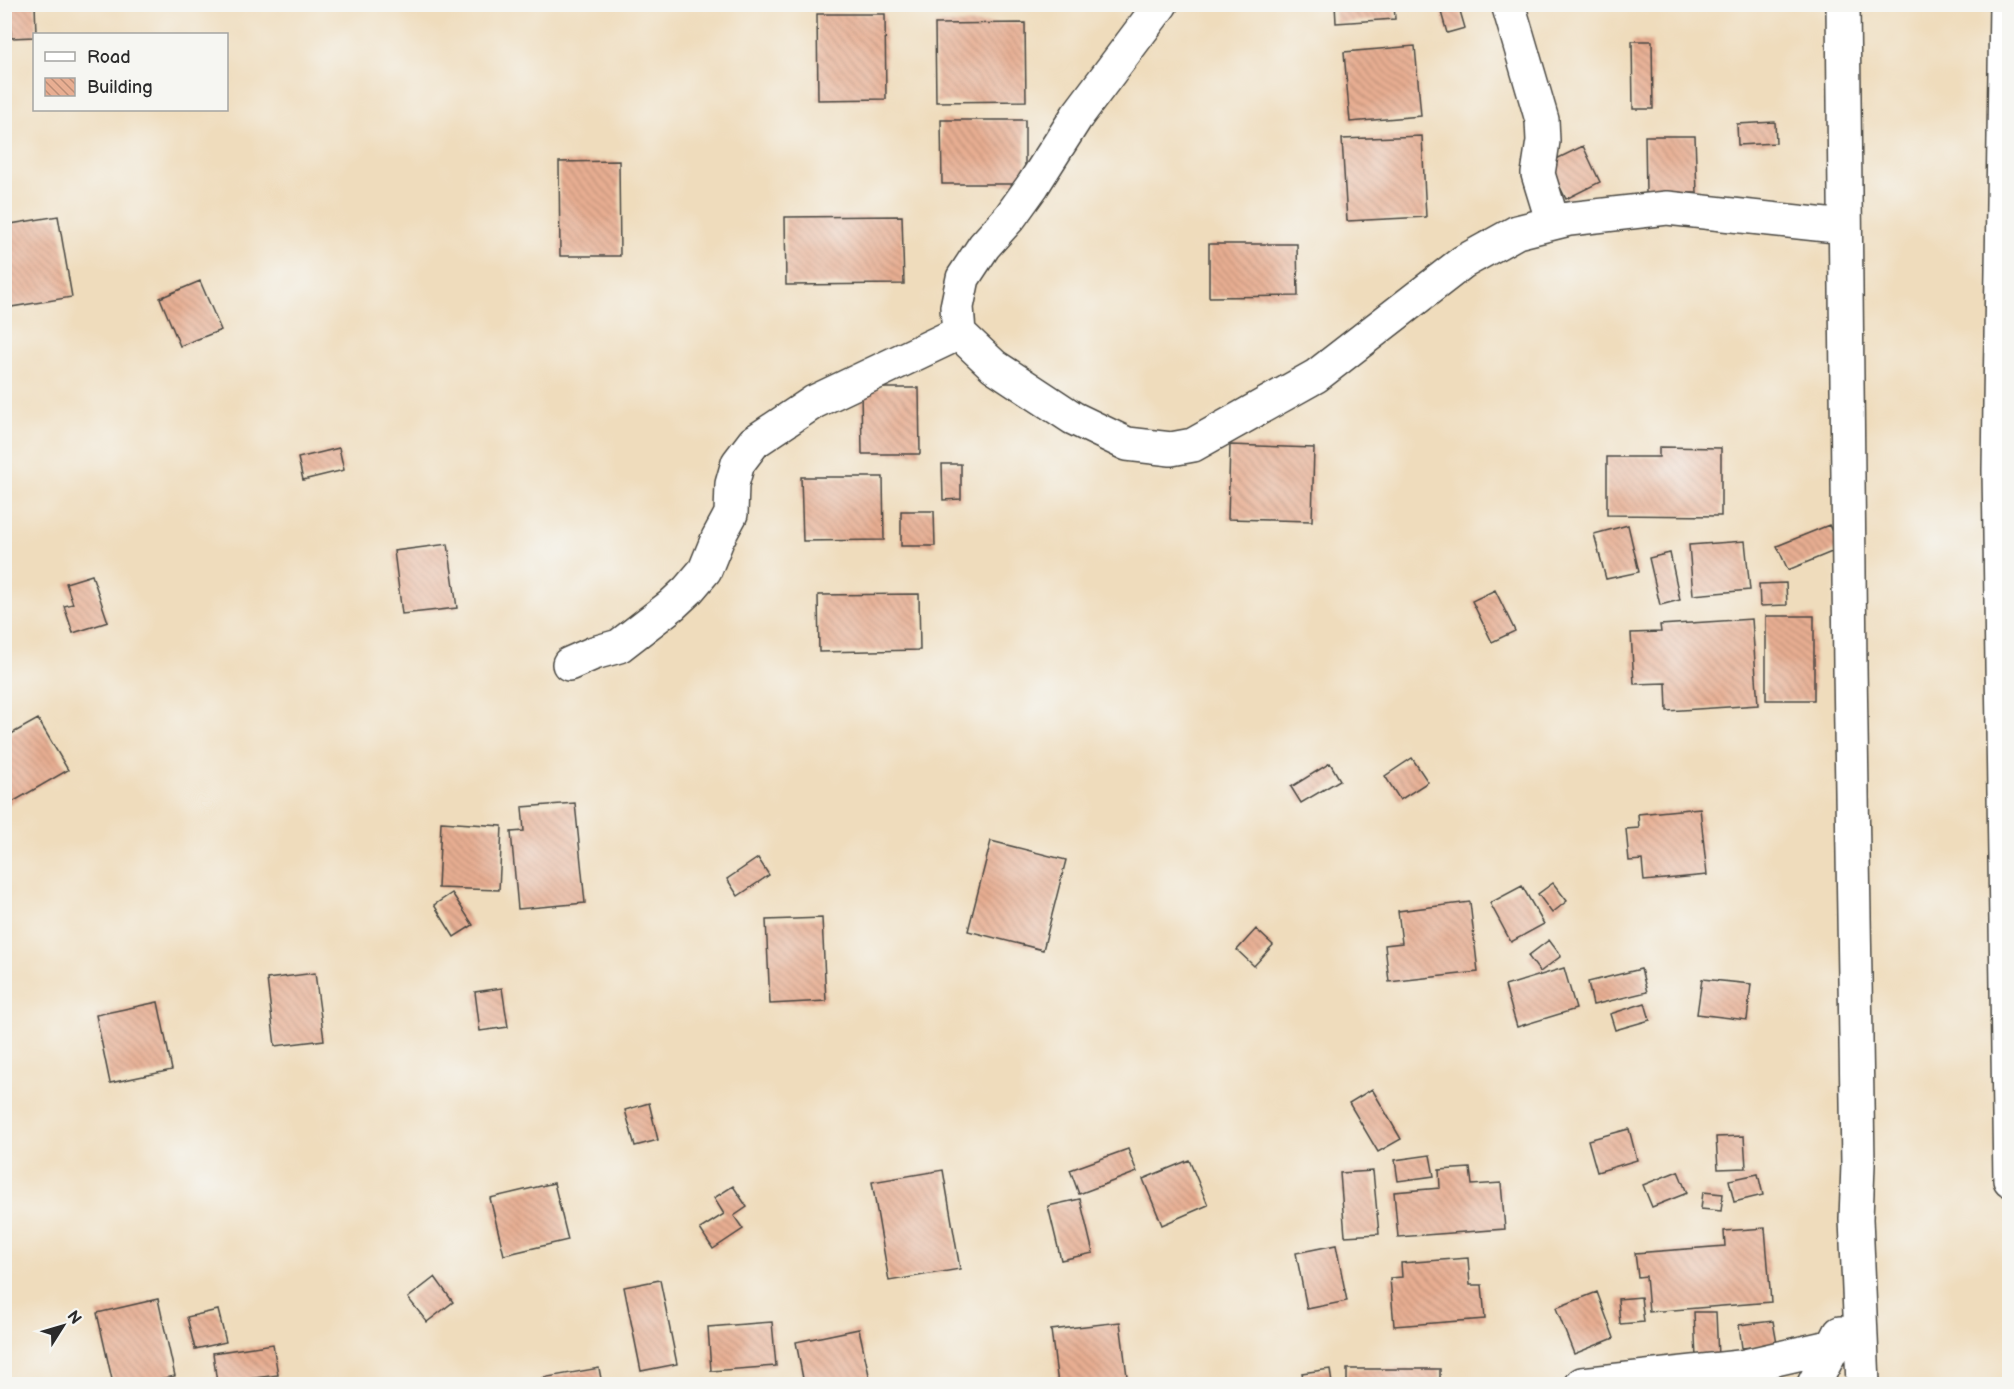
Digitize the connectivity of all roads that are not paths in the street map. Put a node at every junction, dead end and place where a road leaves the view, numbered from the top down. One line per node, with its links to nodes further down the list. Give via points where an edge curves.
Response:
1 (1161, 4): 7 (main road, via 963,278 957,307)
2 (1508, 4): 5 (main road, via 1542,120 1538,174)
3 (1844, 4): 6 (main road)
4 (2006, 4): 9 (main road, via 1999,470)
5 (1553, 223): 6 (main road, via 1667,208); 7 (main road, via 1517,232 1463,262 1316,376 1193,445 1171,449 1127,444 1073,418 994,366)
6 (1845, 227): 10 (main road, via 1856,1219)
7 (959, 333): 8 (main road, via 814,402 754,442 738,463 730,514 700,577 672,605 619,646)
8 (569, 664)
9 (2010, 1180)
10 (1861, 1293): 11 (main road); 14 (main road)
11 (1833, 1346): 12 (main road, via 1740,1367); 13 (main road)
12 (1582, 1384)
13 (1814, 1384)
14 (1863, 1384)

